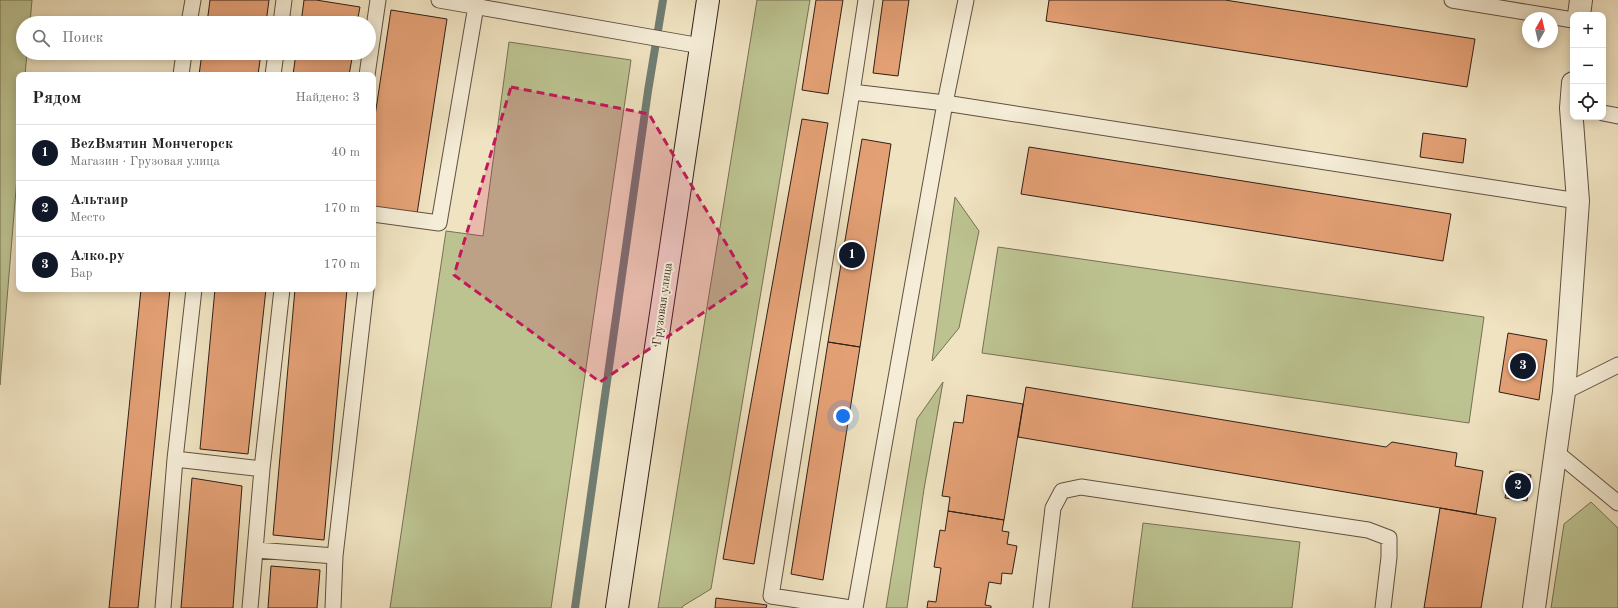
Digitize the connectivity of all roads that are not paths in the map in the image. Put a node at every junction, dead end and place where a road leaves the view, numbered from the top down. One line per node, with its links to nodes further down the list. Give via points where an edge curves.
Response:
1 (193, 0): 12 (lane)
2 (284, 0): 13 (lane)
3 (378, 0): 14 (lane)
4 (439, 0): 10 (lane)
5 (708, 0): 16 (main road, Грузовая улица)
6 (866, 0): 23 (lane)
7 (966, 0): 24 (lane)
8 (1452, 0): 15 (lane)
9 (1581, 0): 11 (main road)
10 (476, 3): 16 (lane); 29 (lane, via 439,223)
11 (1579, 12)
12 (190, 16)
13 (282, 16)
14 (376, 16)
15 (1570, 20)
16 (700, 46): 44 (main road, Грузовая улица)
17 (183, 60): 20 (lane)
18 (275, 60): 21 (lane)
19 (369, 60): 22 (lane)
20 (181, 72)
21 (273, 72)
22 (367, 72)
23 (852, 92): 24 (lane); 45 (lane, via 771,596)
24 (945, 103): 28 (lane); 46 (lane)
25 (1606, 114): 26 (lane)
26 (1618, 116)
27 (1573, 120): 28 (main road)
28 (1578, 201): 34 (main road)
29 (376, 214)
30 (194, 292): 36 (lane)
31 (282, 292): 37 (lane)
32 (366, 292): 40 (lane)
33 (1618, 365): 34 (lane)
34 (1564, 392): 35 (main road)
35 (1556, 452): 38 (lane); 49 (main road)
36 (175, 459): 37 (lane); 41 (lane)
37 (262, 469): 39 (lane)
38 (1618, 503)
39 (256, 550): 40 (lane); 42 (lane)
40 (335, 556): 43 (lane)
41 (163, 608)
42 (250, 608)
43 (333, 608)
44 (617, 608)
45 (851, 608)
46 (855, 608)
47 (1041, 608): 48 (lane, via 1053,508 1062,490 1081,487 1375,532 1389,538)
48 (1383, 608)
49 (1534, 608)

